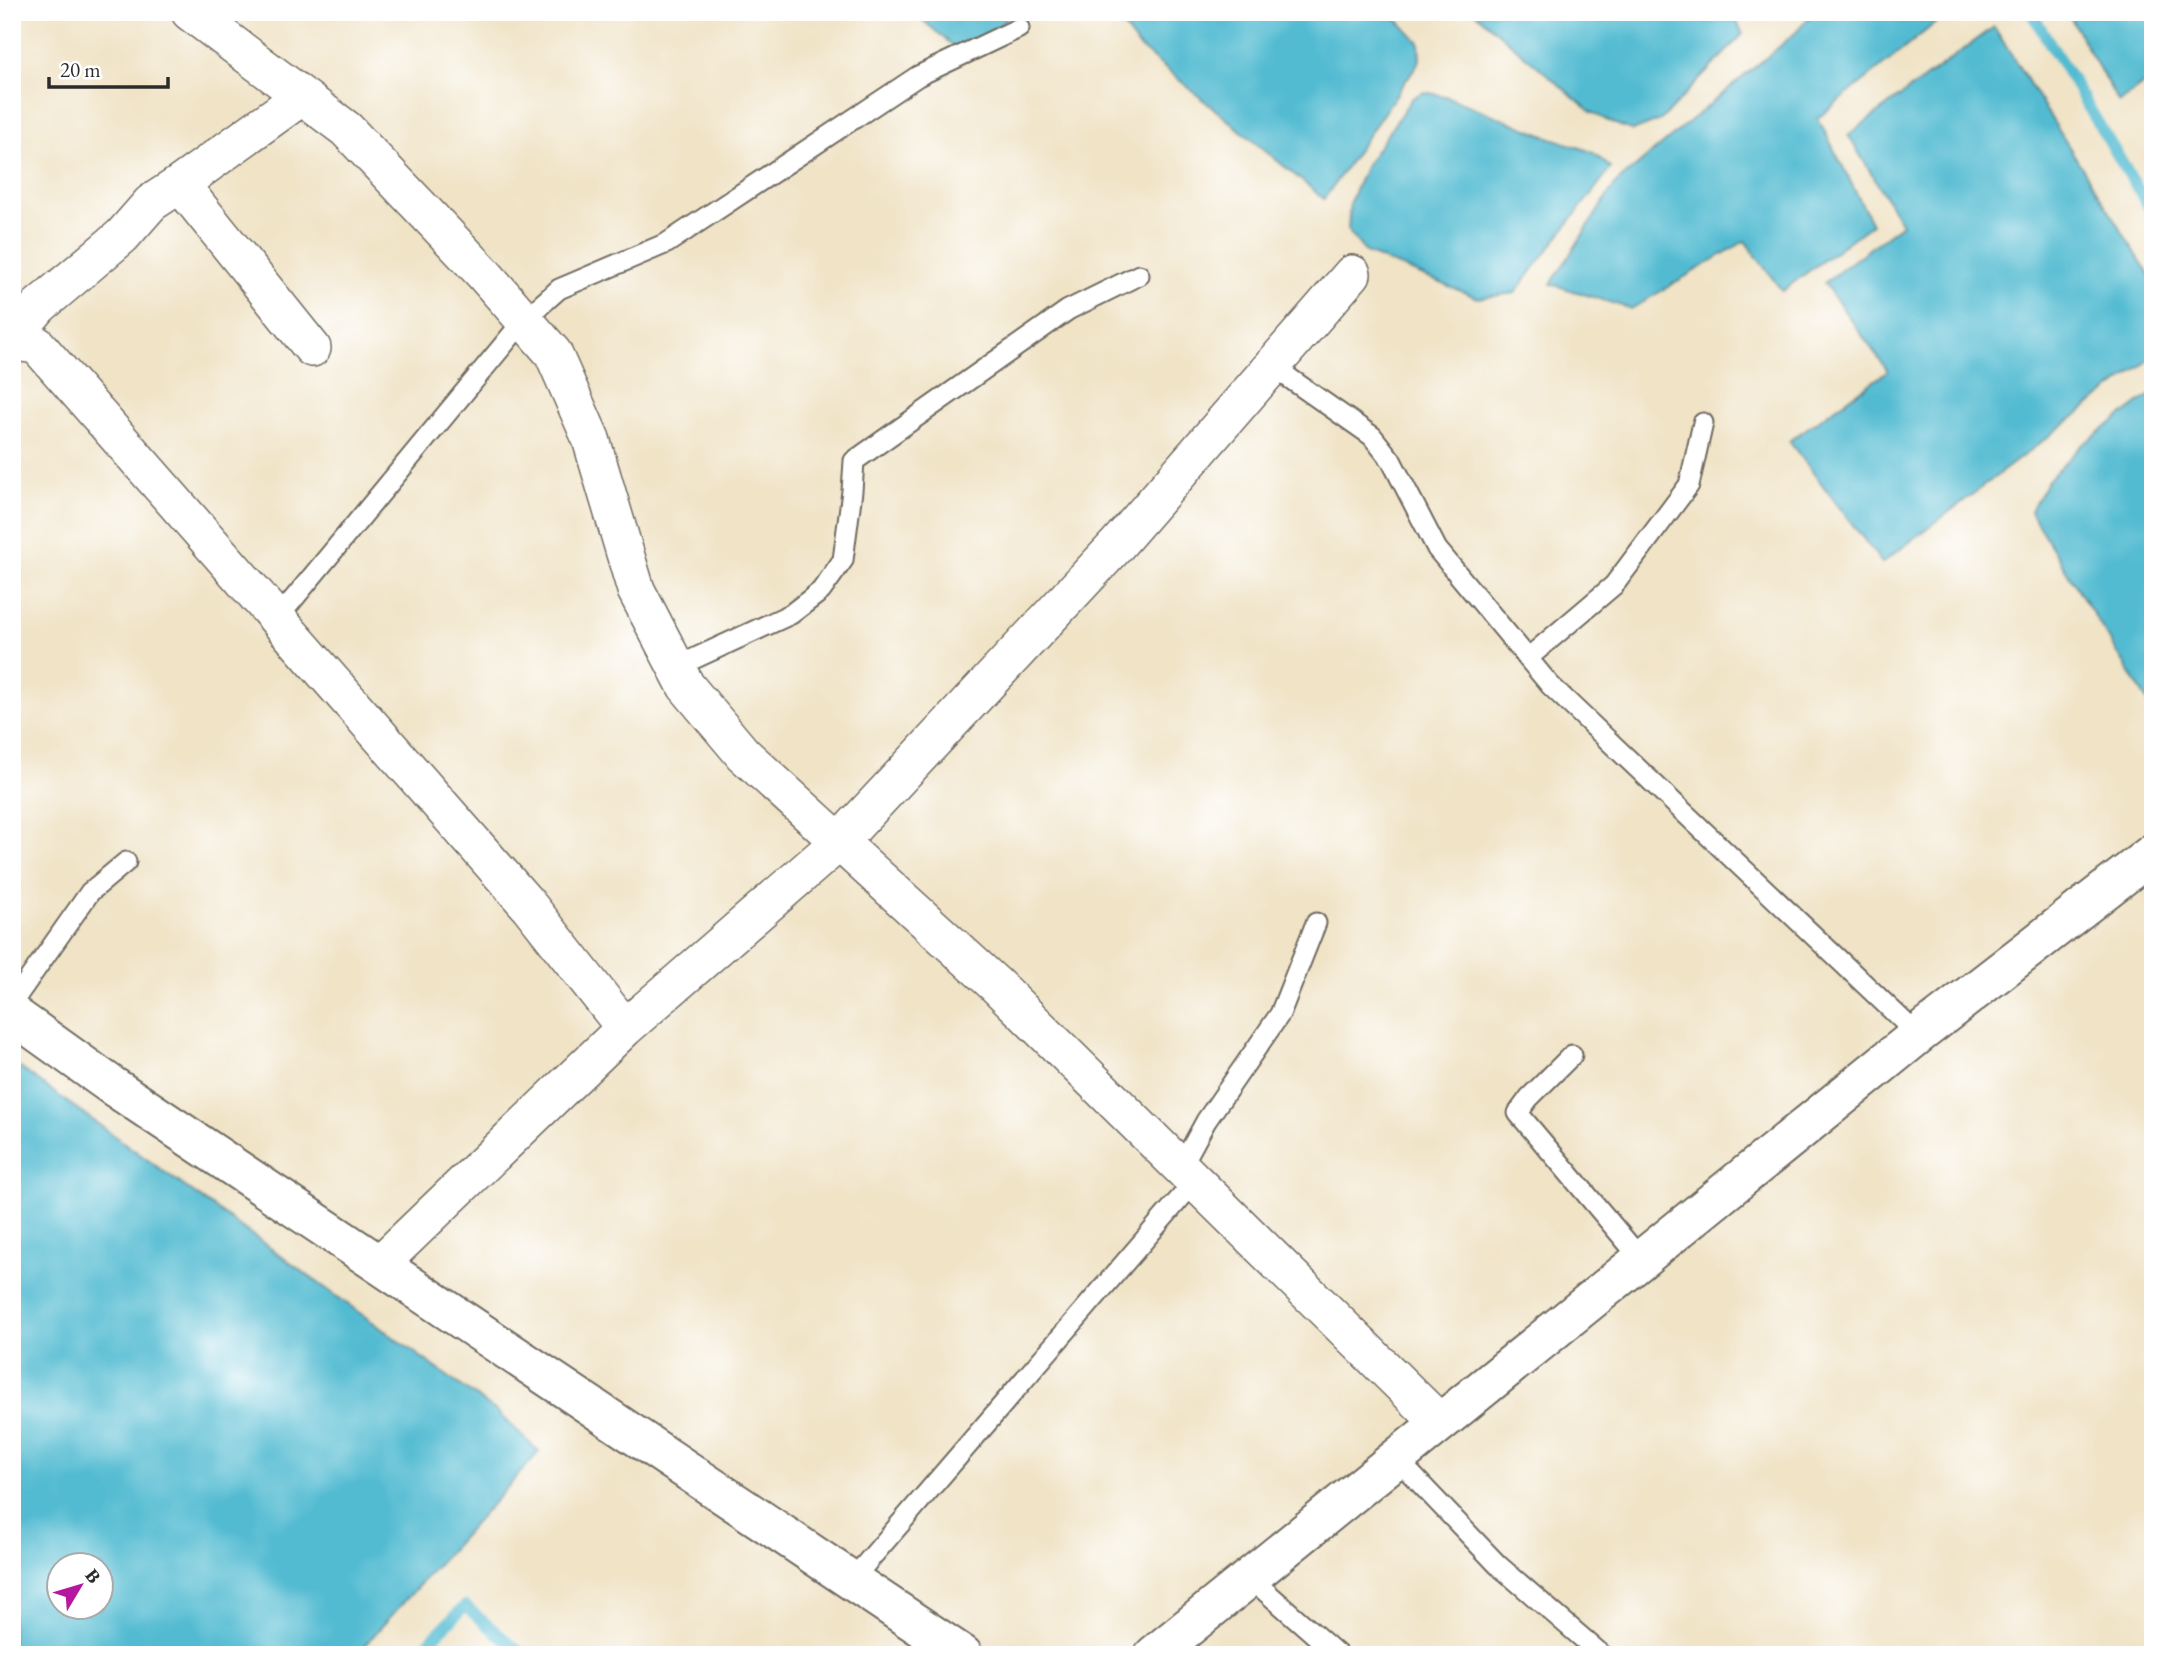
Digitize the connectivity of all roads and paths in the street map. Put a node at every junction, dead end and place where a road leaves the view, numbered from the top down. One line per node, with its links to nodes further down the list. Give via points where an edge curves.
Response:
1 (190, 12): 3 (street)
2 (1019, 29): 7 (lane, via 918,76 667,243 559,289)
3 (301, 97): 4 (street); 7 (street, via 346,129)
4 (180, 184): 8 (street, via 151,203 122,236 39,306); 9 (street)
5 (1352, 274): 10 (street)
6 (1139, 275): 14 (lane, via 1068,310 854,461 843,559 821,591 791,614)
7 (524, 320): 12 (lane); 14 (street, via 553,353 586,427 636,590)
8 (12, 340): 12 (street, via 37,345)
9 (312, 348)
10 (1272, 366): 13 (lane, via 1372,436 1391,460 1437,549); 15 (street, via 1116,546)
11 (1703, 423): 13 (lane, via 1689,485 1614,585)
12 (277, 619): 21 (street, via 529,906)
13 (1528, 658): 22 (lane, via 1550,685)
14 (676, 667): 15 (street, via 686,686 743,754)
15 (839, 842): 21 (street); 24 (street, via 996,985)
16 (2153, 853): 22 (street)
17 (126, 862): 19 (lane, via 90,892)
18 (1316, 923): 24 (lane, via 1280,1014 1206,1121)
19 (12, 1003)
20 (12, 1014): 26 (street)
21 (625, 1028): 26 (street)
22 (1918, 1035): 25 (street)
23 (1572, 1055): 25 (lane, via 1518,1113)
24 (1188, 1174): 27 (street); 30 (lane)
25 (1641, 1259): 27 (street)
26 (380, 1264): 30 (street)
27 (1439, 1422): 28 (street)
28 (1396, 1458): 29 (street); 34 (lane, via 1498,1565)
29 (1248, 1577): 32 (street); 33 (lane)
30 (851, 1581): 31 (street)
31 (963, 1655)
32 (1154, 1655)
33 (1338, 1655)
34 (1602, 1655)

